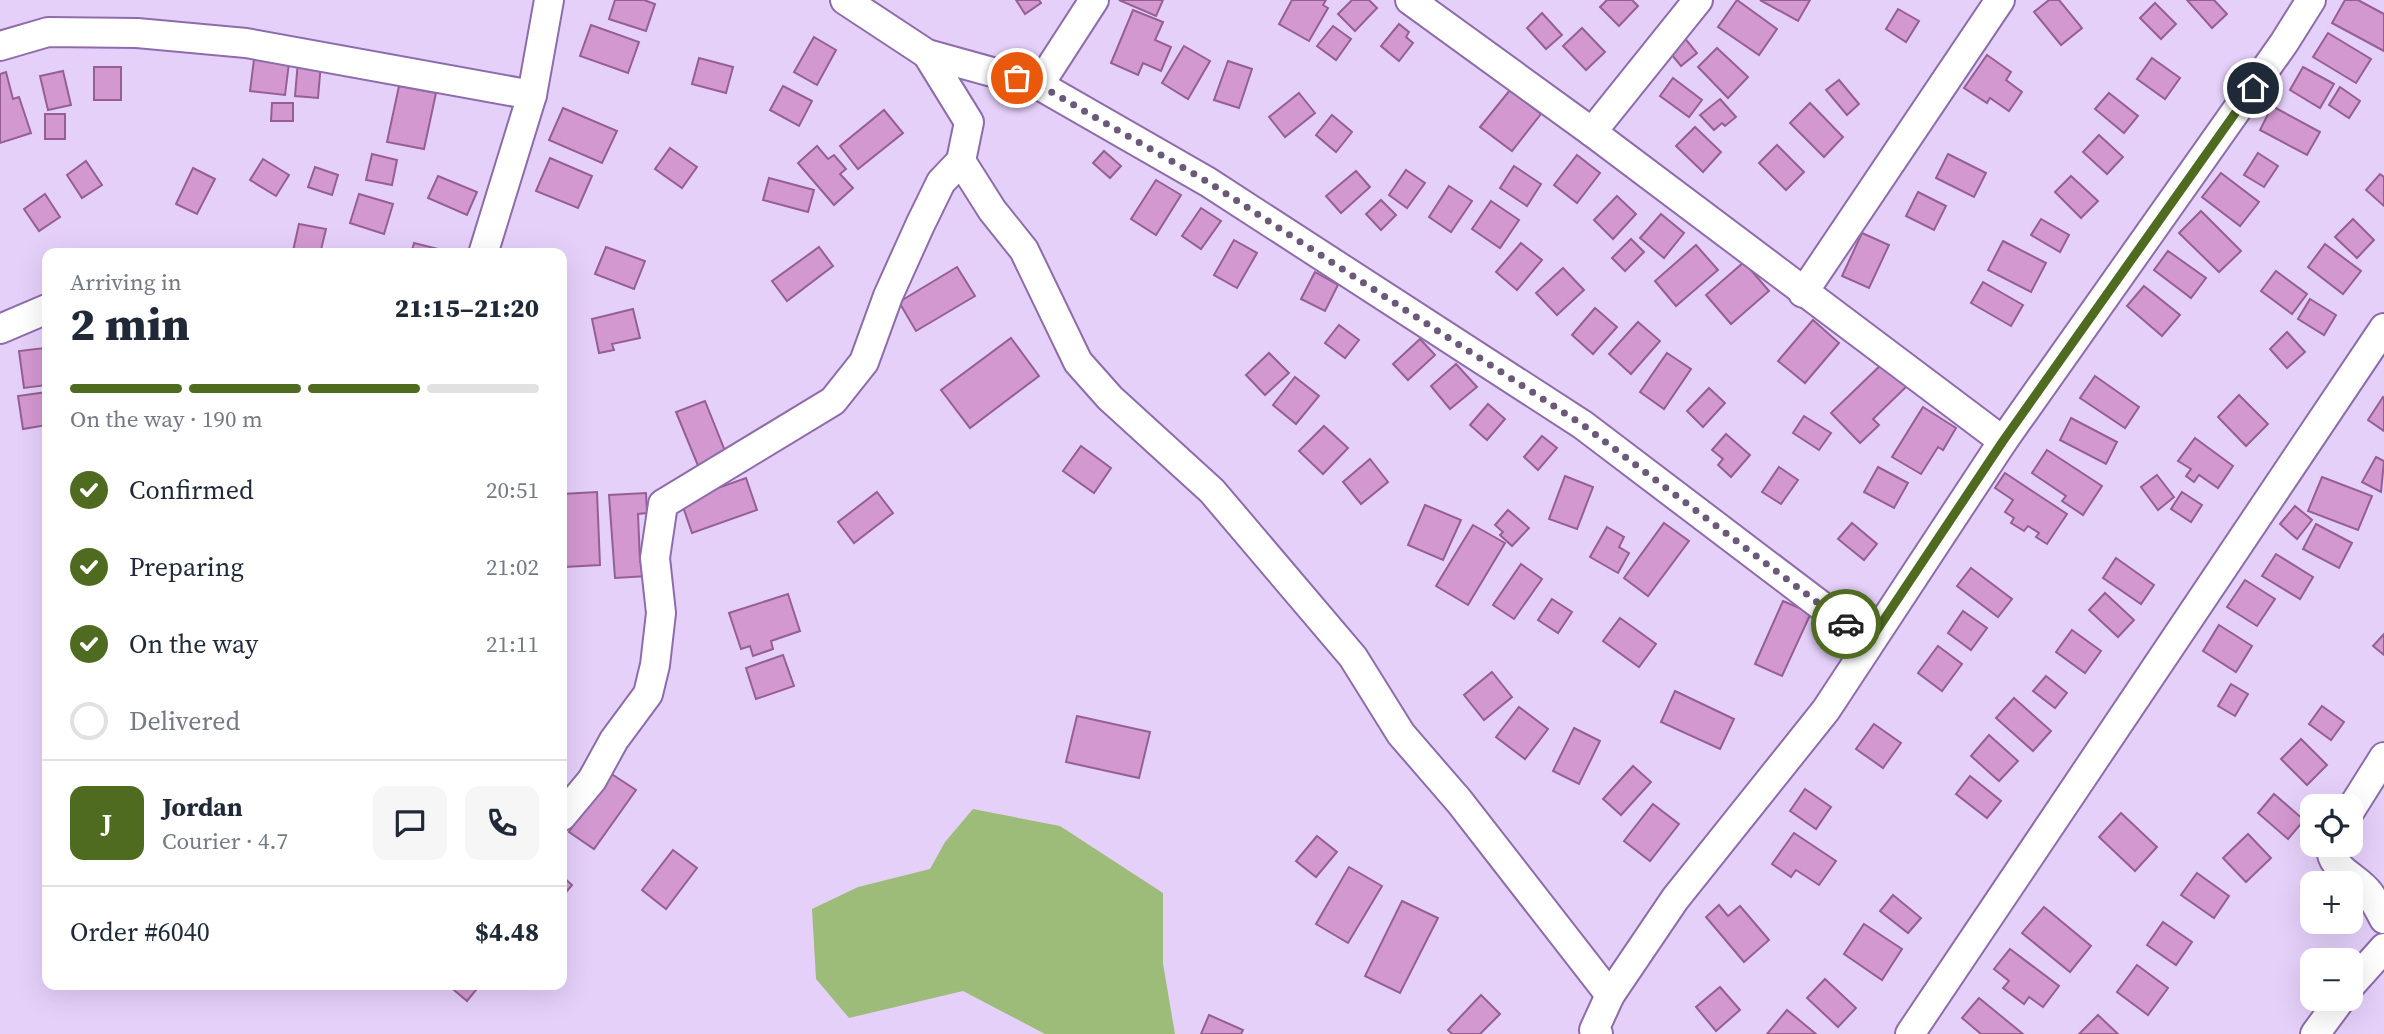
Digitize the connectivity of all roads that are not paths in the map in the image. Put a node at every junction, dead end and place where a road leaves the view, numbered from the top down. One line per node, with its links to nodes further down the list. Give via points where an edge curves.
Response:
1 (549, 0): 11 (street)
2 (845, 0): 9 (street)
3 (1094, 0): 10 (street)
4 (1410, 0): 12 (street)
5 (1699, 0): 12 (street)
6 (2000, 0): 15 (street)
7 (2311, 0): 19 (street)
8 (0, 46): 11 (street, via 48,32 151,34 246,43)
9 (927, 54): 10 (street); 13 (street, via 968,122)
10 (1039, 85): 20 (street, via 1208,182 1583,425)
11 (532, 95): 14 (street)
12 (1592, 132): 15 (street)
13 (961, 161): 23 (street, via 941,182 888,296 864,362 833,401 663,504 655,558 661,613 648,694); 28 (street, via 1024,250 1078,362 1110,398 1212,491 1353,657 1401,734)
14 (485, 248)
15 (1804, 293): 19 (street)
16 (42, 311): 18 (street)
17 (2384, 328): 31 (street)
18 (0, 329)
19 (2003, 441): 20 (street)
20 (1869, 642): 28 (street, via 1826,710 1675,899)
21 (2384, 757): 22 (street)
22 (2361, 794)
23 (567, 810)
24 (2332, 857): 25 (street, via 2370,893)
25 (2384, 919)
26 (2378, 964): 27 (street)
27 (2363, 976)
28 (1610, 995): 30 (street)
29 (2332, 1011): 32 (street)
30 (1594, 1033)
31 (1910, 1034)
32 (2315, 1034)

